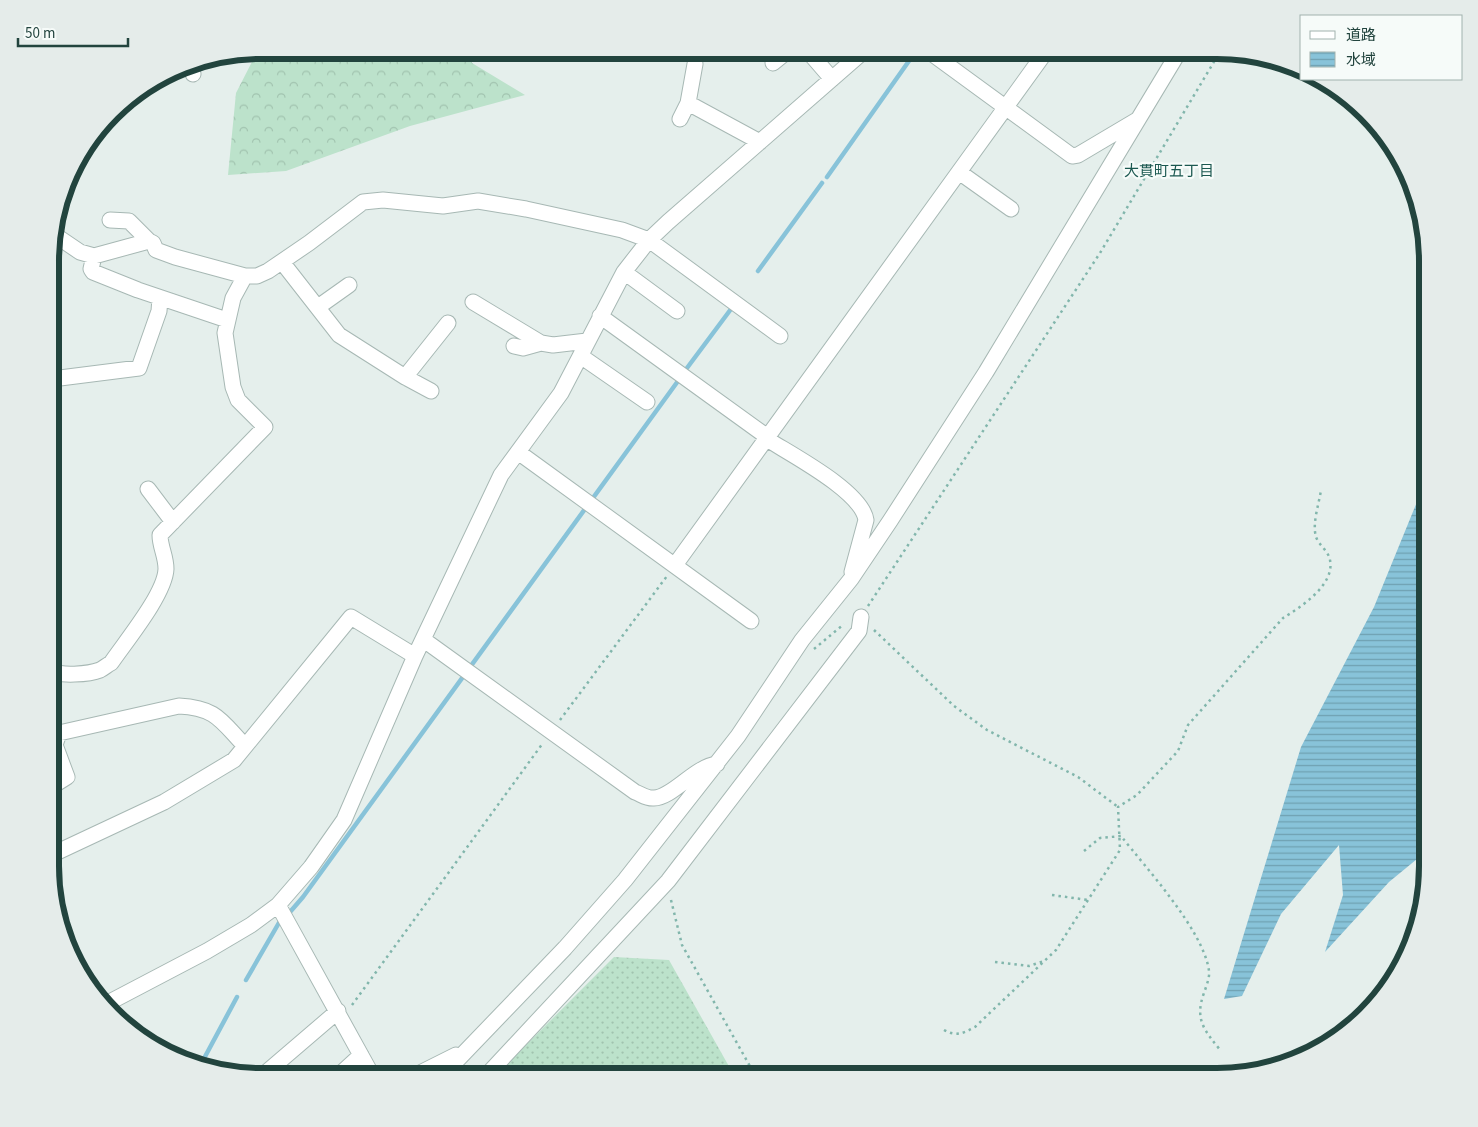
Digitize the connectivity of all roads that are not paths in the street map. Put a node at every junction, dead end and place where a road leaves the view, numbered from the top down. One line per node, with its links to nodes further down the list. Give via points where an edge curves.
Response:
1 (778, 59): 7 (street)
2 (814, 59): 9 (street)
3 (855, 59): 9 (street)
4 (940, 59): 11 (street)
5 (1041, 59): 11 (street)
6 (1175, 59): 13 (street)
7 (773, 63)
8 (695, 64): 10 (street)
9 (832, 79): 14 (street)
10 (688, 103): 12 (street); 14 (street)
11 (1005, 109): 13 (street, via 1072,156); 15 (street)
12 (680, 119)
13 (1139, 119): 47 (street, via 986,372)
14 (760, 142): 19 (street)
15 (959, 172): 16 (street); 42 (street)
16 (1011, 209)
17 (110, 220): 20 (street, via 129,221)
18 (60, 238): 21 (street, via 80,252)
19 (649, 240): 22 (street, via 622,230 478,201 442,206 383,200 363,202); 23 (street); 33 (street)
20 (149, 241): 21 (street); 24 (street, via 156,250 175,257)
21 (94, 256): 26 (street, via 93,272)
22 (282, 262): 24 (street, via 257,276); 28 (street)
23 (624, 272): 29 (street); 30 (street)
24 (245, 276): 31 (street, via 233,298)
25 (349, 285): 28 (street)
26 (160, 298): 31 (street); 39 (street, via 159,312 139,368)
27 (473, 302): 35 (street)
28 (318, 307): 38 (street, via 339,334)
29 (677, 311)
30 (600, 316): 34 (street); 42 (street)
31 (227, 320): 45 (street, via 225,333 233,387 238,400 266,427)
32 (448, 323): 38 (street)
33 (780, 336)
34 (587, 341): 35 (street, via 553,345); 37 (street)
35 (541, 343): 36 (street, via 523,348)
36 (514, 346)
37 (582, 357): 41 (street); 43 (street, via 561,394)
38 (406, 377): 40 (street)
39 (59, 379)
40 (431, 391)
41 (648, 402)
42 (766, 436): 46 (street); 47 (street, via 846,490 865,511 866,520 852,563)
43 (518, 452): 46 (street); 50 (street, via 501,475)
44 (148, 489): 45 (street)
45 (173, 522): 52 (street, via 160,535 166,571 160,591 111,663 100,670)
46 (675, 565): 49 (street)
47 (851, 578): 56 (street, via 802,640)
48 (860, 617): 69 (street, via 859,631 668,881)
49 (752, 621)
50 (424, 640): 51 (street); 56 (street, via 635,792 660,797 706,765)
51 (415, 656): 54 (street, via 351,617); 59 (street, via 344,820 311,867)
52 (59, 673)
53 (59, 733): 54 (street, via 180,706 197,707 211,711)
54 (245, 746): 58 (street, via 234,760 164,802)
55 (59, 754): 57 (street, via 67,777)
56 (718, 764): 62 (street, via 625,880)
57 (59, 782)
58 (59, 851)
59 (278, 905): 60 (street, via 207,951); 61 (street)
60 (111, 1001)
61 (340, 1015): 63 (street); 64 (street)
62 (467, 1050): 67 (street); 68 (street)
63 (361, 1055): 65 (street); 66 (street)
64 (272, 1068)
65 (346, 1068)
66 (368, 1068)
67 (430, 1068)
68 (449, 1068)
69 (493, 1068)

